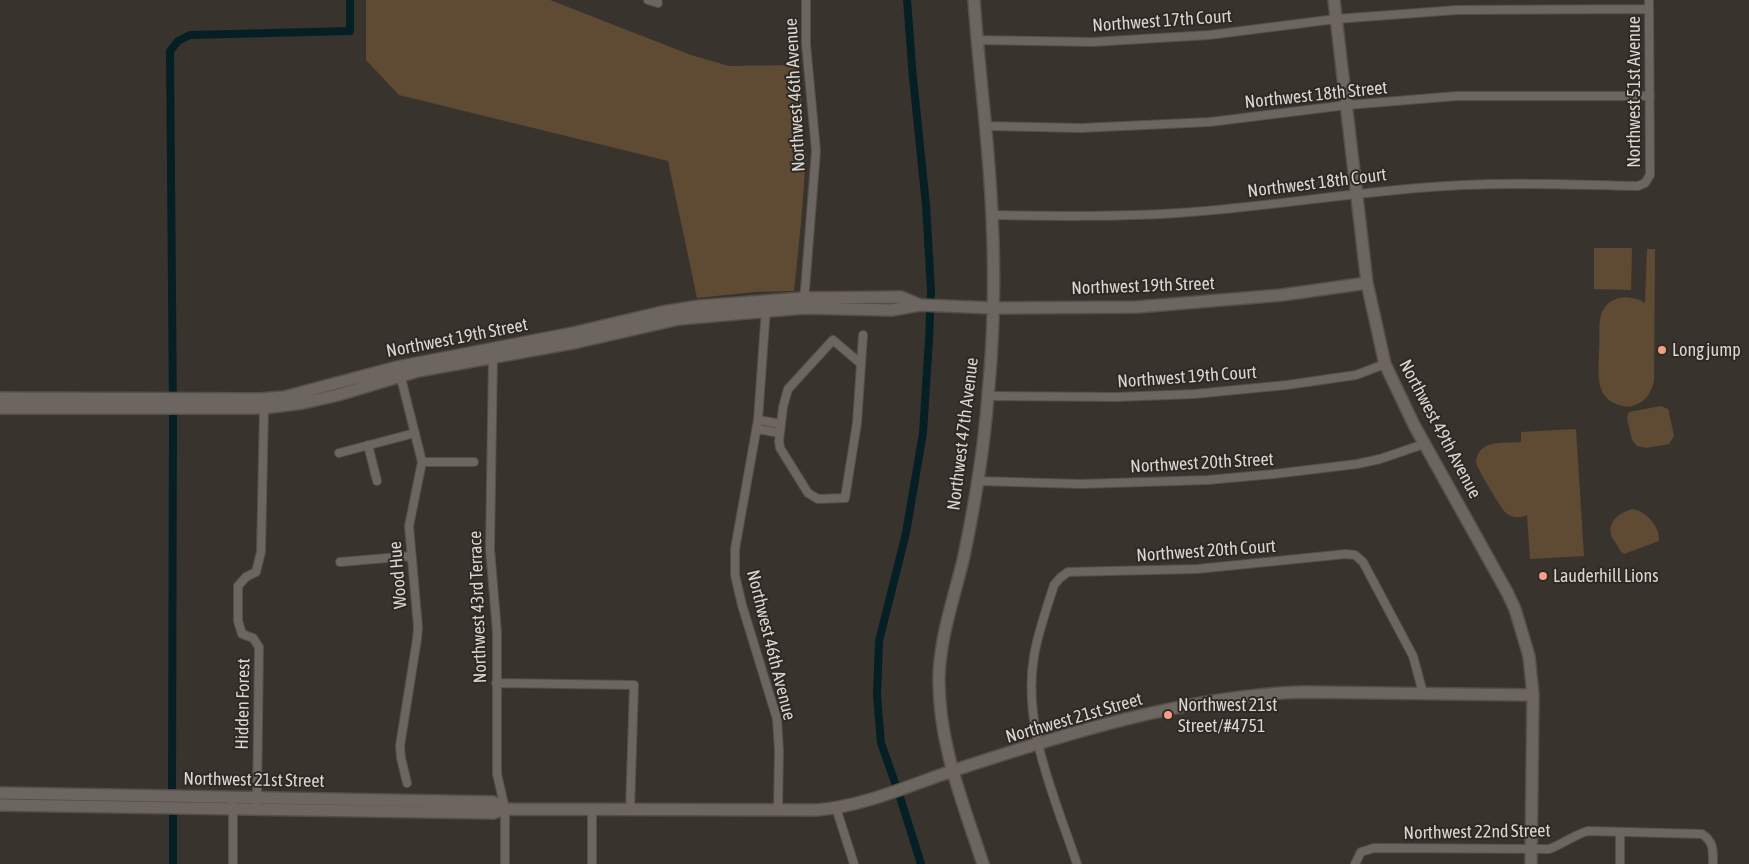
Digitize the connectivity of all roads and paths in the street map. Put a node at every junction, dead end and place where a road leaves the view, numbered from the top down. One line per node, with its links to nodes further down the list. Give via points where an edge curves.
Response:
1 (648, 0): 6 (street)
2 (806, 0): 17 (street, Northwest 46th Avenue, via 806,44 816,151)
3 (974, 0): 9 (street, Northwest 47th Avenue)
4 (1334, 0): 8 (street, Northwest 49th Avenue)
5 (1649, 0): 7 (street, Northwest 51st Avenue)
6 (658, 3)
7 (1649, 10): 8 (street, Northwest 17th Court, via 1457,10); 10 (street, Northwest 51st Avenue)
8 (1336, 19): 9 (street, Northwest 17th Court, via 1189,36 1092,42); 11 (street, Northwest 49th Avenue)
9 (977, 40): 12 (street, Northwest 47th Avenue)
10 (1650, 96): 11 (street, Northwest 18th Street, via 1457,96); 13 (street, Northwest 51st Avenue, via 1650,175)
11 (1347, 105): 12 (street, Northwest 18th Street, via 1210,122 1081,128); 14 (street, Northwest 49th Avenue)
12 (986, 126): 15 (street, Northwest 47th Avenue)
13 (1645, 183): 14 (street, Northwest 18th Court, via 1638,186 1466,184)
14 (1357, 193): 15 (street, Northwest 18th Court, via 1178,213 1097,216); 16 (street, Northwest 49th Avenue)
15 (992, 214): 19 (street, Northwest 47th Avenue)
16 (1367, 283): 19 (street, Northwest 19th Street, via 1282,295 1137,307); 23 (street, Northwest 49th Avenue)
17 (804, 303): 18 (street, Northwest 19th Street); 19 (street, Northwest 19th Street, via 892,310 920,305)
18 (766, 306): 21 (street, Northwest 19th Street, via 700,306 578,342); 31 (street, Northwest 46th Avenue)
19 (994, 308): 25 (street, Northwest 47th Avenue)
20 (863, 335): 22 (street)
21 (492, 352): 24 (street, Northwest 19th Street); 44 (street, Northwest 43rd Terrace, via 490,549 497,632)
22 (860, 363): 33 (street, via 833,340 788,390); 33 (street, via 857,422 844,498 818,499 808,493 780,448)
23 (1385, 364): 25 (street, Northwest 19th Court, via 1356,375 1194,394); 35 (street, Northwest 49th Avenue)
24 (399, 372): 28 (street, Northwest 19th Street, via 284,397); 30 (street, Northwest 19th Street, via 338,395); 34 (street, Wood Hue)
25 (988, 396): 41 (street, Northwest 47th Avenue)
26 (0, 398): 27 (street, Northwest 19th Street)
27 (156, 404): 28 (street, Northwest 19th Street); 29 (street, Northwest 19th Street)
28 (190, 404): 30 (street, Northwest 19th Street)
29 (0, 408)
30 (264, 408): 52 (street, Hidden Forest, via 261,552 256,572 238,586 238,621 242,634 253,638 259,648)
31 (758, 420): 32 (street, Northwest 46th Avenue); 33 (street)
32 (757, 429): 33 (street); 58 (street, Northwest 46th Avenue, via 735,549 735,575 777,719)
33 (781, 429)
34 (415, 433): 36 (street); 38 (street, Wood Hue)
35 (1424, 444): 41 (street, Northwest 20th Street, via 1357,464 1207,480 1081,484); 46 (street, Northwest 49th Avenue, via 1515,609 1529,656)
36 (368, 445): 37 (street); 40 (street)
37 (339, 453)
38 (422, 462): 39 (street); 42 (street, Wood Hue, via 409,526)
39 (474, 462)
40 (377, 481)
41 (978, 481): 48 (street, Northwest 47th Avenue, via 943,641 939,676 943,725)
42 (411, 556): 43 (street); 49 (street, Wood Hue, via 418,627 400,746)
43 (340, 562)
44 (496, 683): 55 (street, Northwest 43rd Terrace, via 497,774); 57 (street, via 634,685)
45 (1423, 693): 46 (street, Northwest 21st Street); 47 (street, Northwest 21st Street, via 1285,693 1225,700 1140,717); 47 (street, Northwest 20th Court, via 1414,656 1363,562 1355,555 1197,569 1068,572 1054,585 1034,655 1031,691)
46 (1534, 695): 60 (street, Northwest 49th Avenue)
47 (1038, 745): 48 (street, Northwest 21st Street); 66 (street)
48 (952, 771): 54 (street, Northwest 21st Street, via 885,795); 65 (street, Northwest 47th Avenue)
49 (407, 783)
50 (0, 793): 51 (street, Northwest 21st Street)
51 (233, 803): 52 (street, Northwest 21st Street); 53 (street, Northwest 21st Street); 61 (street)
52 (257, 804): 55 (street, Northwest 21st Street, via 493,813)
53 (0, 806)
54 (836, 808): 58 (street, Northwest 21st Street); 64 (street)
55 (505, 809): 56 (street, Northwest 21st Street); 62 (street, Northwest 43rd Terrace)
56 (592, 809): 57 (street, Northwest 21st Street); 63 (street)
57 (630, 810): 58 (street, Northwest 21st Street)
58 (778, 810)
59 (1620, 832): 60 (street, Northwest 22nd Street, via 1588,831 1549,849); 69 (street); 70 (street, Northwest 22nd Street, via 1702,834 1709,838)
60 (1531, 849): 67 (street, Northwest 22nd Street, via 1374,848 1361,852); 68 (street, Northwest 49th Avenue)
61 (233, 864)
62 (505, 864)
63 (592, 864)
64 (854, 864)
65 (983, 864)
66 (1077, 864)
67 (1355, 864)
68 (1531, 864)
69 (1620, 864)
70 (1713, 864)

